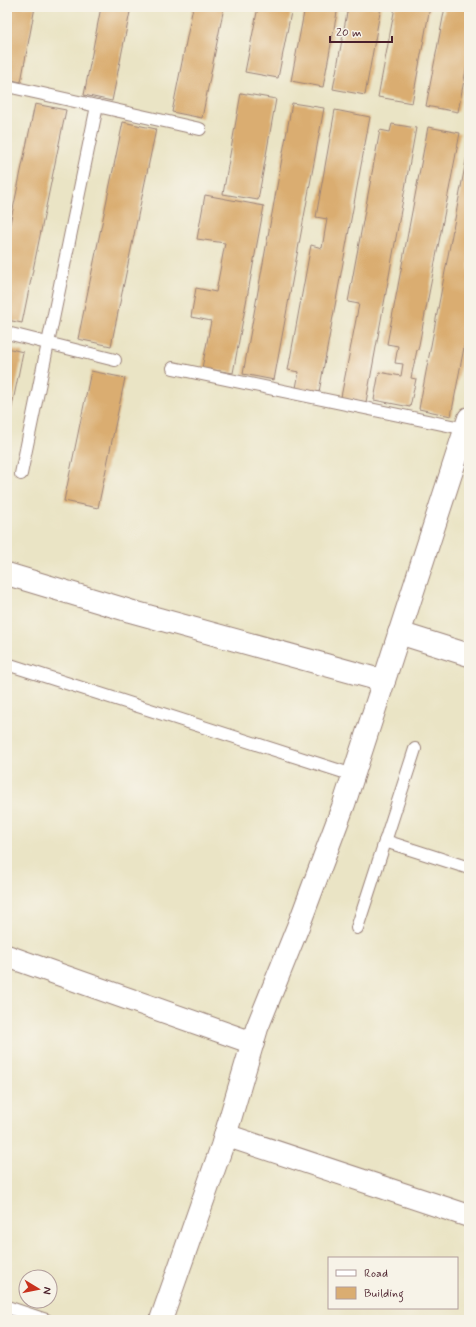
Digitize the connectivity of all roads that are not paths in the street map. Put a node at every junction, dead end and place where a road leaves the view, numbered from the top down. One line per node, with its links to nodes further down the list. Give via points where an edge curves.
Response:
1 (7, 86): 2 (lane)
2 (97, 106): 3 (lane); 5 (lane)
3 (200, 129)
4 (7, 333): 5 (lane)
5 (48, 343): 6 (lane); 9 (lane)
6 (115, 360)
7 (173, 368): 8 (lane)
8 (466, 431): 11 (street)
9 (21, 474)
10 (7, 574): 14 (street)
11 (399, 633): 12 (street); 14 (street)
12 (469, 655)
13 (7, 664): 16 (lane)
14 (384, 681): 16 (street)
15 (415, 748): 17 (lane)
16 (353, 775): 21 (street)
17 (385, 841): 18 (lane); 19 (lane)
18 (469, 868)
19 (357, 928)
20 (7, 956): 21 (street)
21 (253, 1043): 22 (street)
22 (225, 1135): 23 (street); 26 (street)
23 (469, 1216)
24 (7, 1307): 25 (lane)
25 (46, 1320)
26 (161, 1320)

